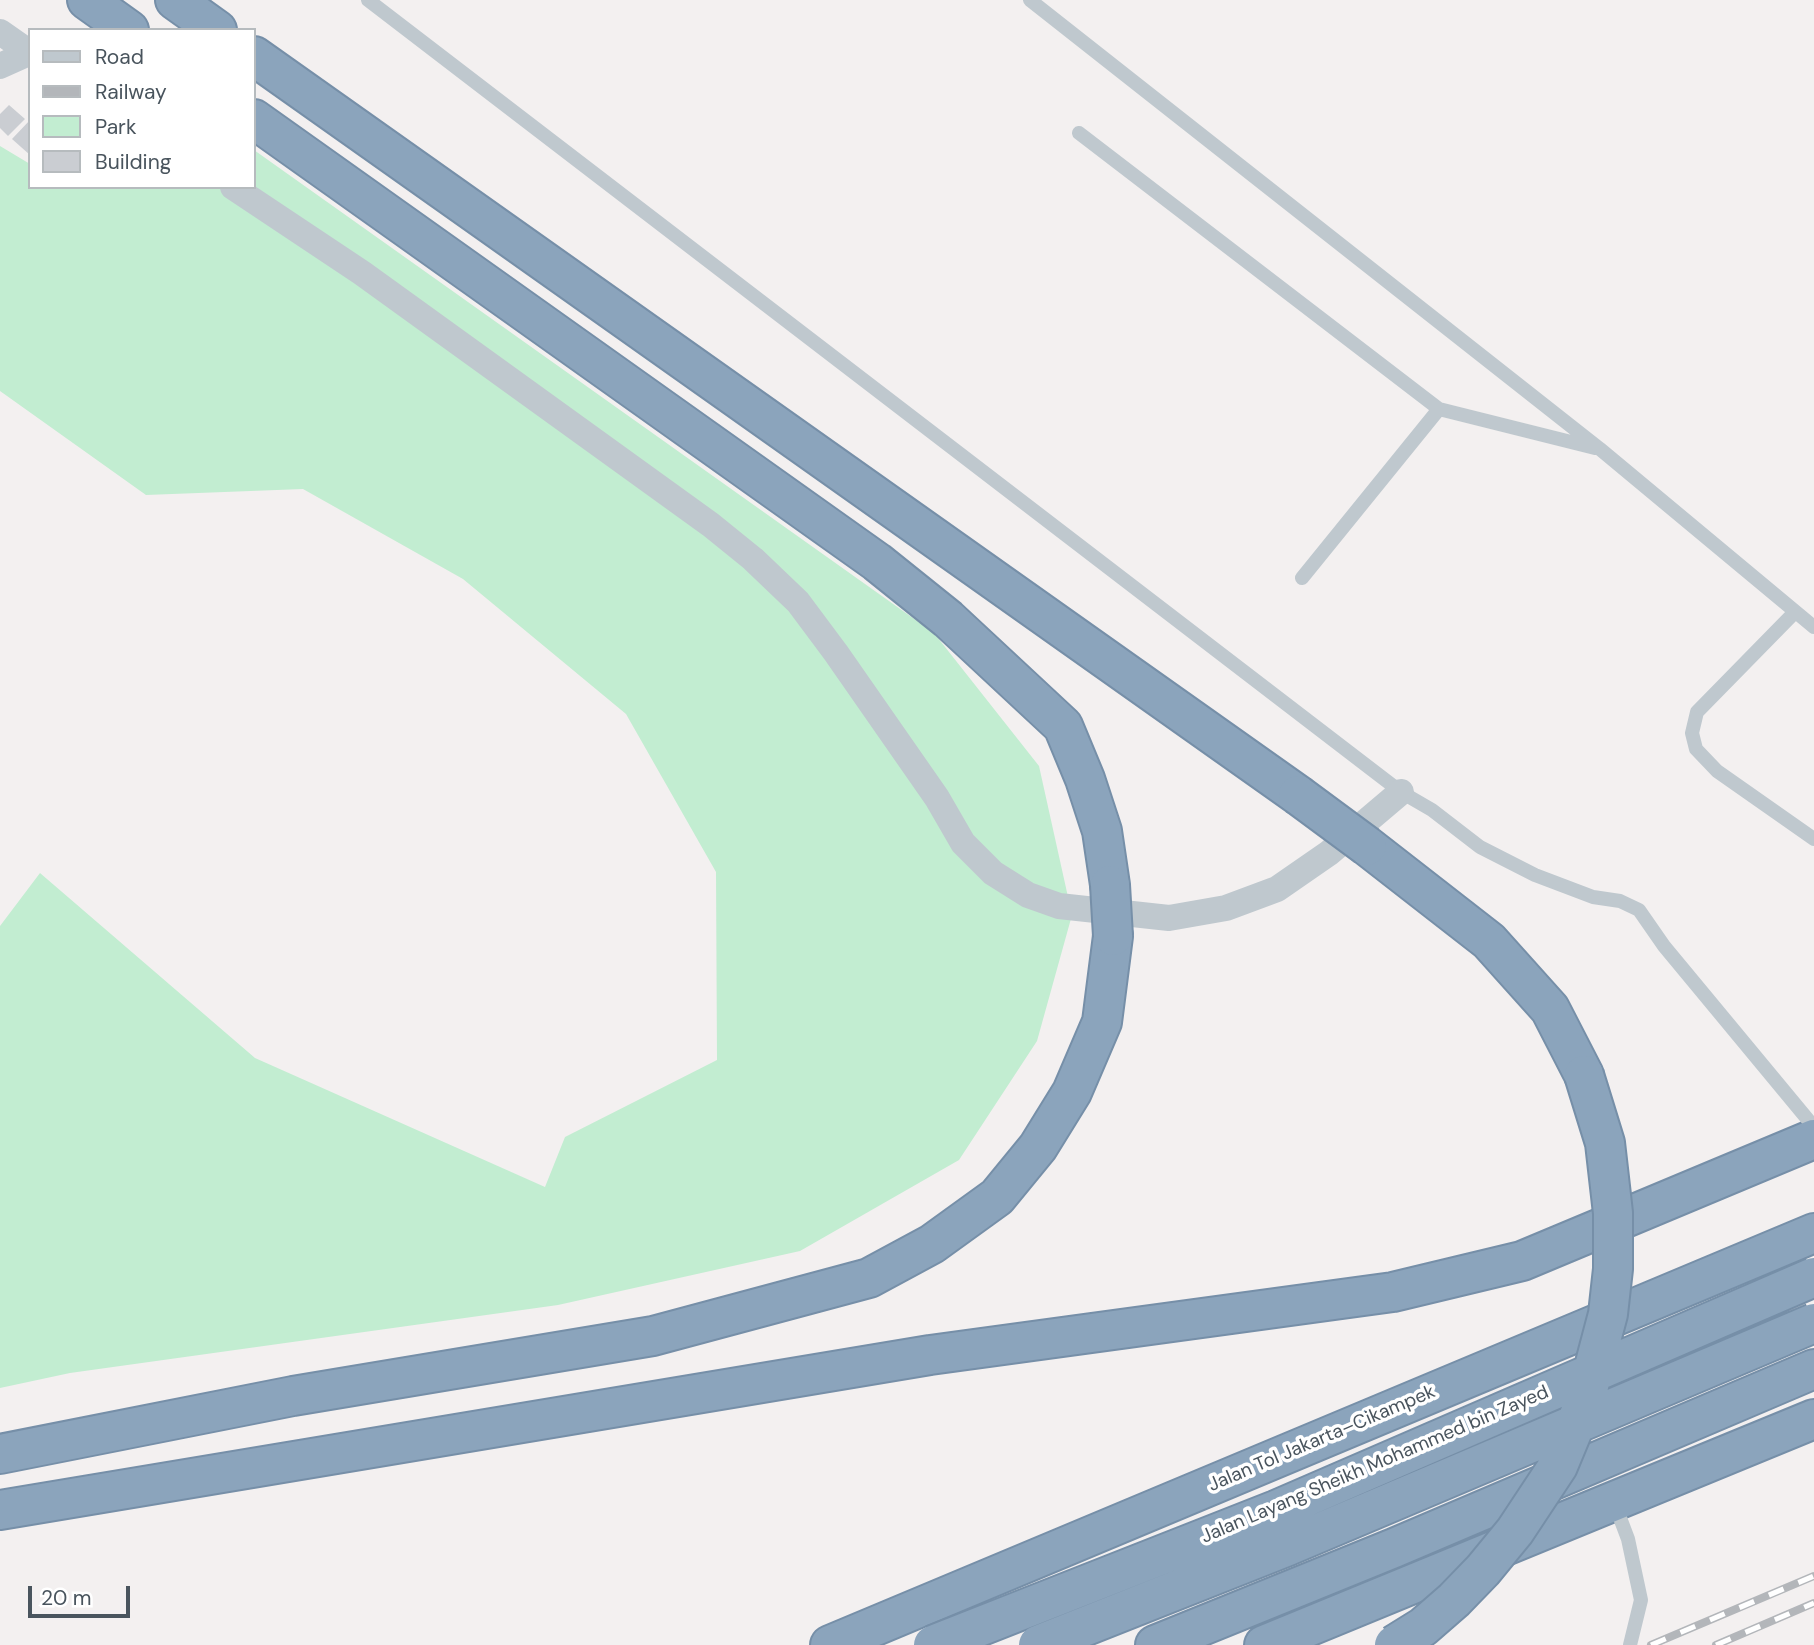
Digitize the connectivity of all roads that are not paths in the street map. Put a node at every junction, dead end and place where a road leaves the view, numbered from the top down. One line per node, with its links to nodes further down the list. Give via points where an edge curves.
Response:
1 (87, 0): 5 (highway)
2 (175, 0): 6 (highway)
3 (368, 0): 20 (lane)
4 (1030, 0): 16 (lane)
5 (126, 28)
6 (214, 28)
7 (0, 32): 8 (street)
8 (28, 52)
9 (28, 53): 11 (street)
10 (256, 57): 37 (highway, bridge, via 1298,795 1489,941 1550,1009 1584,1075 1605,1143 1613,1213 1608,1314 1585,1401 1558,1465 1483,1570 1423,1627)
11 (0, 66)
12 (256, 120): 29 (highway, bridge, via 877,562 948,619 1063,726 1102,831 1110,885 1113,936 1101,1022 1072,1092 1038,1147 997,1197 932,1244 869,1278 653,1336 293,1396)
13 (1079, 133): 15 (lane)
14 (236, 189): 20 (street, via 362,273 753,559 798,603 836,653 963,843 993,873 1028,895 1059,906 1169,918 1226,908 1277,889 1329,853)
15 (1438, 409): 16 (lane); 17 (lane)
16 (1600, 449): 18 (lane)
17 (1302, 578)
18 (1795, 612): 19 (lane); 21 (lane, via 1697,712 1692,733 1696,749 1717,771)
19 (1814, 627)
20 (1401, 792): 22 (lane, via 1480,847 1535,875 1639,909 1664,946)
21 (1814, 839)
22 (1814, 1127)
23 (1814, 1139): 31 (highway, via 1522,1261 1393,1292 930,1354)
24 (1814, 1233): 32 (highway, Jalan Tol Jakarta–Cikampek)
25 (1814, 1278): 33 (highway, Jalan Layang Sheikh Mohammed bin Zayed, bridge, via 1276,1510)
26 (1814, 1323): 34 (highway, Jalan Layang Sheikh Mohammed bin Zayed, bridge, via 1288,1546)
27 (1814, 1369): 35 (highway)
28 (1814, 1419): 30 (highway)
29 (0, 1454)
30 (1614, 1502): 36 (highway); 38 (lane, via 1628,1539 1641,1600)
31 (0, 1510)
32 (830, 1645)
33 (933, 1645)
34 (1038, 1645)
35 (1155, 1645)
36 (1264, 1645)
37 (1394, 1645)
38 (1630, 1645)

